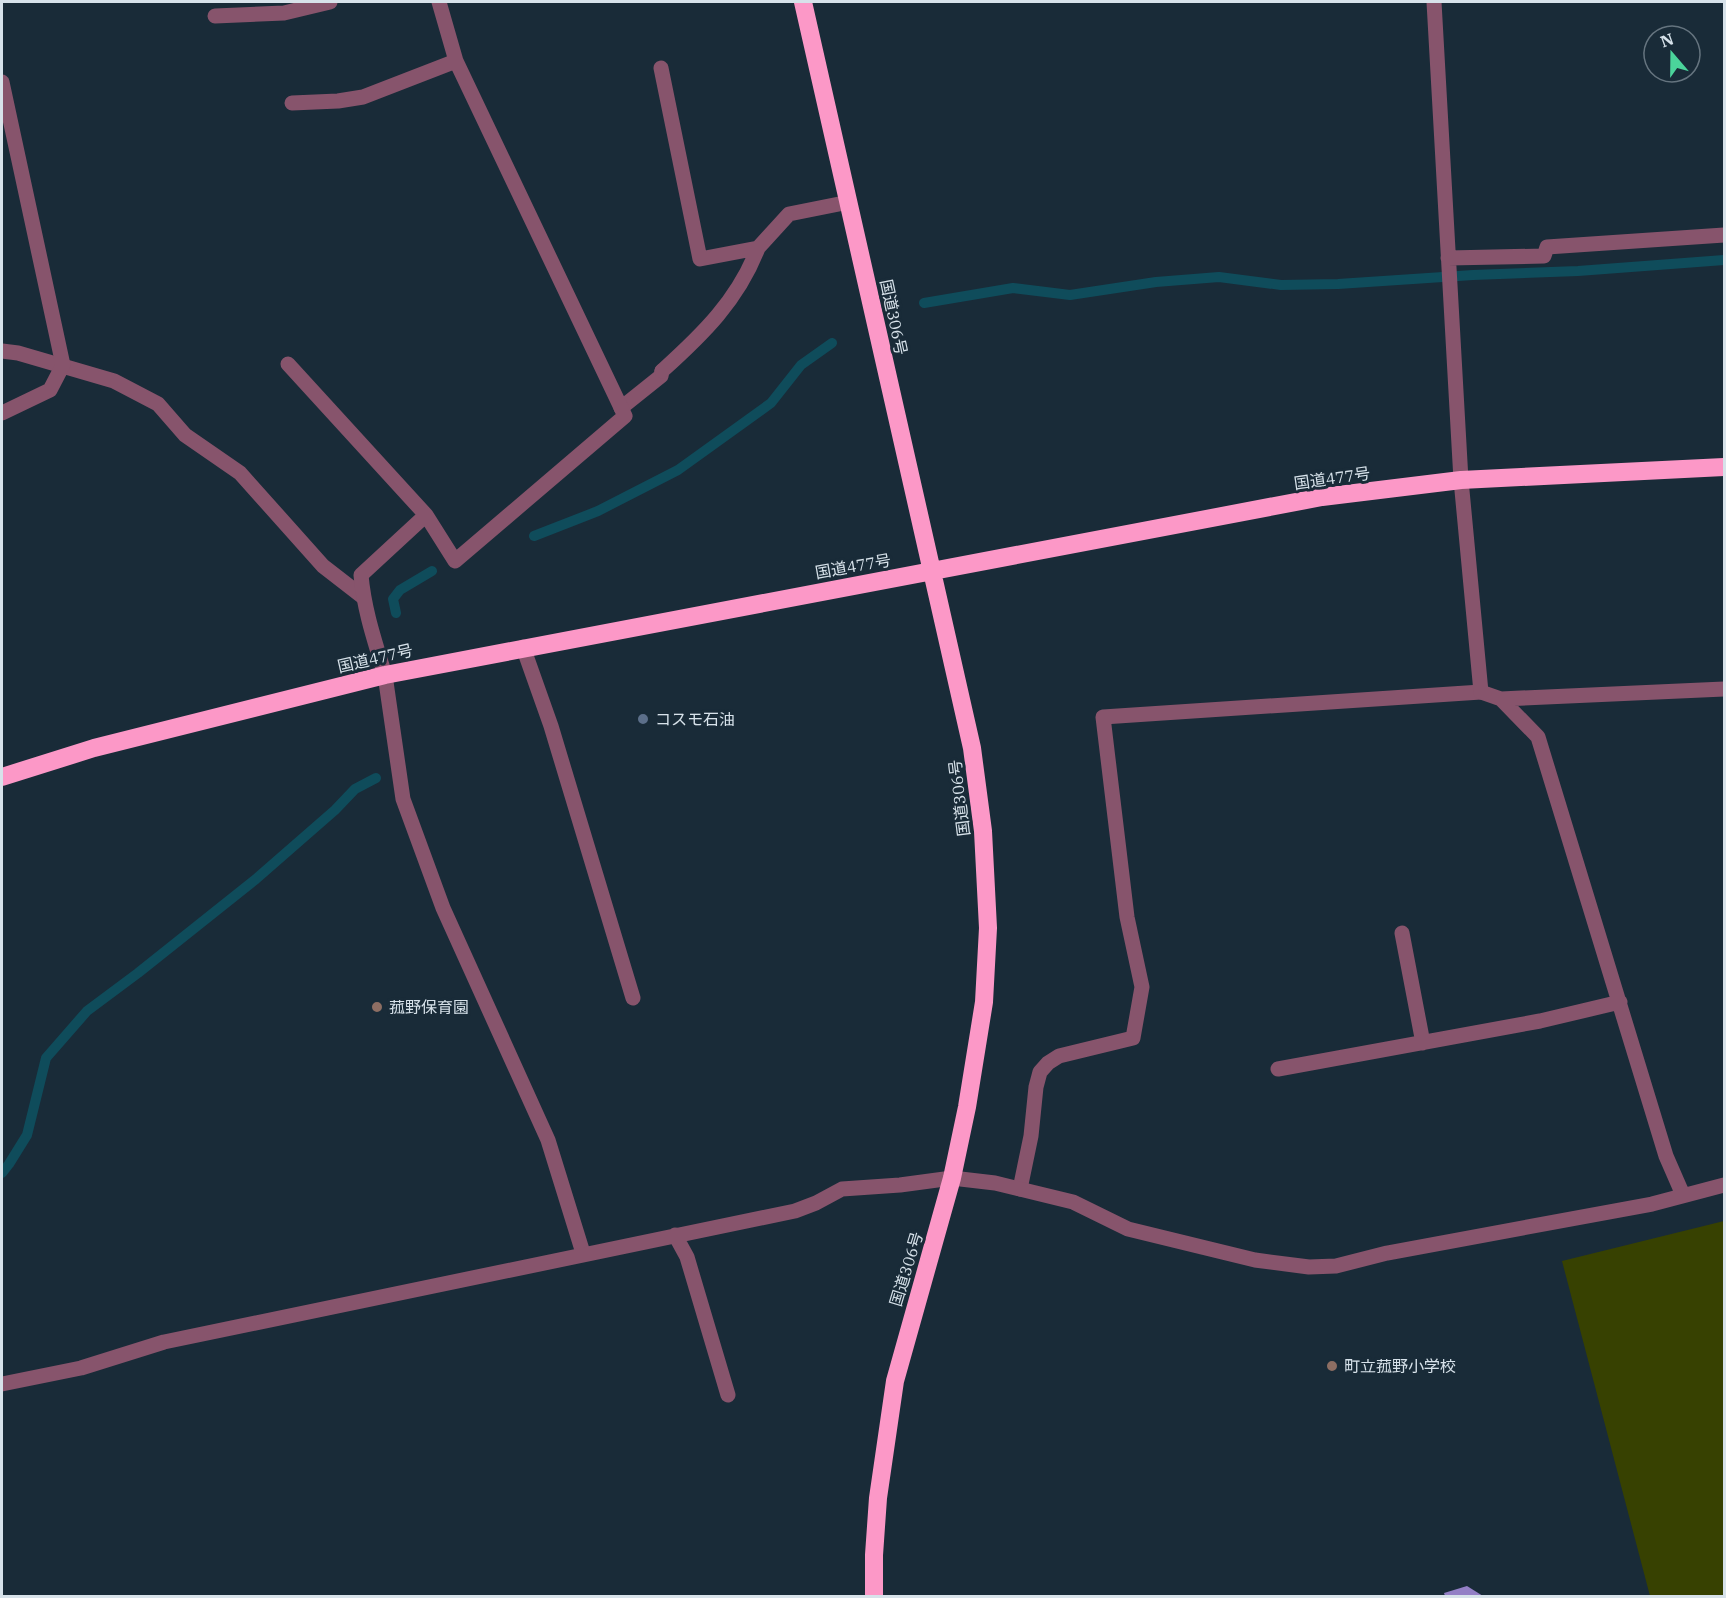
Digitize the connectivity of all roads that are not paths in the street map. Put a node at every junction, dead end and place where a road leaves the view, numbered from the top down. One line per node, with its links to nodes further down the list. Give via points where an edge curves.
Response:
1 (330, 2): 5 (street, via 284,13)
2 (439, 2): 6 (street)
3 (803, 2): 10 (highway, 国道306号)
4 (1434, 2): 13 (street)
5 (215, 16)
6 (456, 61): 9 (street, via 363,97); 17 (street)
7 (660, 68): 12 (street, via 700,258)
8 (2, 82): 16 (street)
9 (292, 103)
10 (849, 202): 12 (street, via 789,214); 22 (highway, 国道306号)
11 (1725, 235): 13 (street, via 1547,247 1545,256)
12 (758, 248): 17 (street, via 735,295 704,333 662,370 661,376)
13 (1448, 260): 20 (street)
14 (2, 351): 16 (street)
15 (288, 364): 21 (street)
16 (63, 365): 18 (street, via 50,390); 23 (street, via 114,381 158,404 185,435 240,473 324,566)
17 (621, 408): 21 (street, via 625,416 455,561)
18 (2, 413)
19 (1725, 467): 20 (highway, 国道477号)
20 (1461, 480): 22 (highway, 国道477号, via 1322,497); 27 (street)
21 (426, 515): 23 (street, via 361,575)
22 (933, 572): 24 (highway, 国道477号); 35 (highway, 国道306号, via 972,748 983,831 988,928 984,1002)
23 (363, 597): 25 (street)
24 (523, 647): 25 (highway, 国道477号); 31 (street, via 551,726)
25 (385, 675): 29 (highway, 国道477号, via 94,748); 40 (street, via 403,799 443,908 548,1140)
26 (1725, 689): 28 (street)
27 (1481, 692): 28 (street); 37 (street, via 1103,717 1127,917 1142,987 1140,1000 1133,1038 1059,1056 1040,1072)
28 (1501, 699): 32 (street, via 1538,736)
29 (2, 777)
30 (1402, 933): 33 (street)
31 (633, 998)
32 (1620, 1002): 33 (street); 38 (street, via 1666,1155)
33 (1423, 1043): 34 (street)
34 (1278, 1069)
35 (952, 1178): 37 (street); 39 (street, via 842,1189 795,1211); 43 (highway, 国道306号, via 895,1381 879,1488)
36 (1725, 1185): 38 (street)
37 (1020, 1189): 38 (street, via 1073,1202 1128,1229 1255,1260 1309,1267 1336,1266)
38 (1683, 1195)
39 (675, 1235): 40 (street); 42 (street, via 687,1257)
40 (583, 1253): 41 (street, via 164,1342 81,1368)
41 (2, 1384)
42 (728, 1395)
43 (874, 1596)

